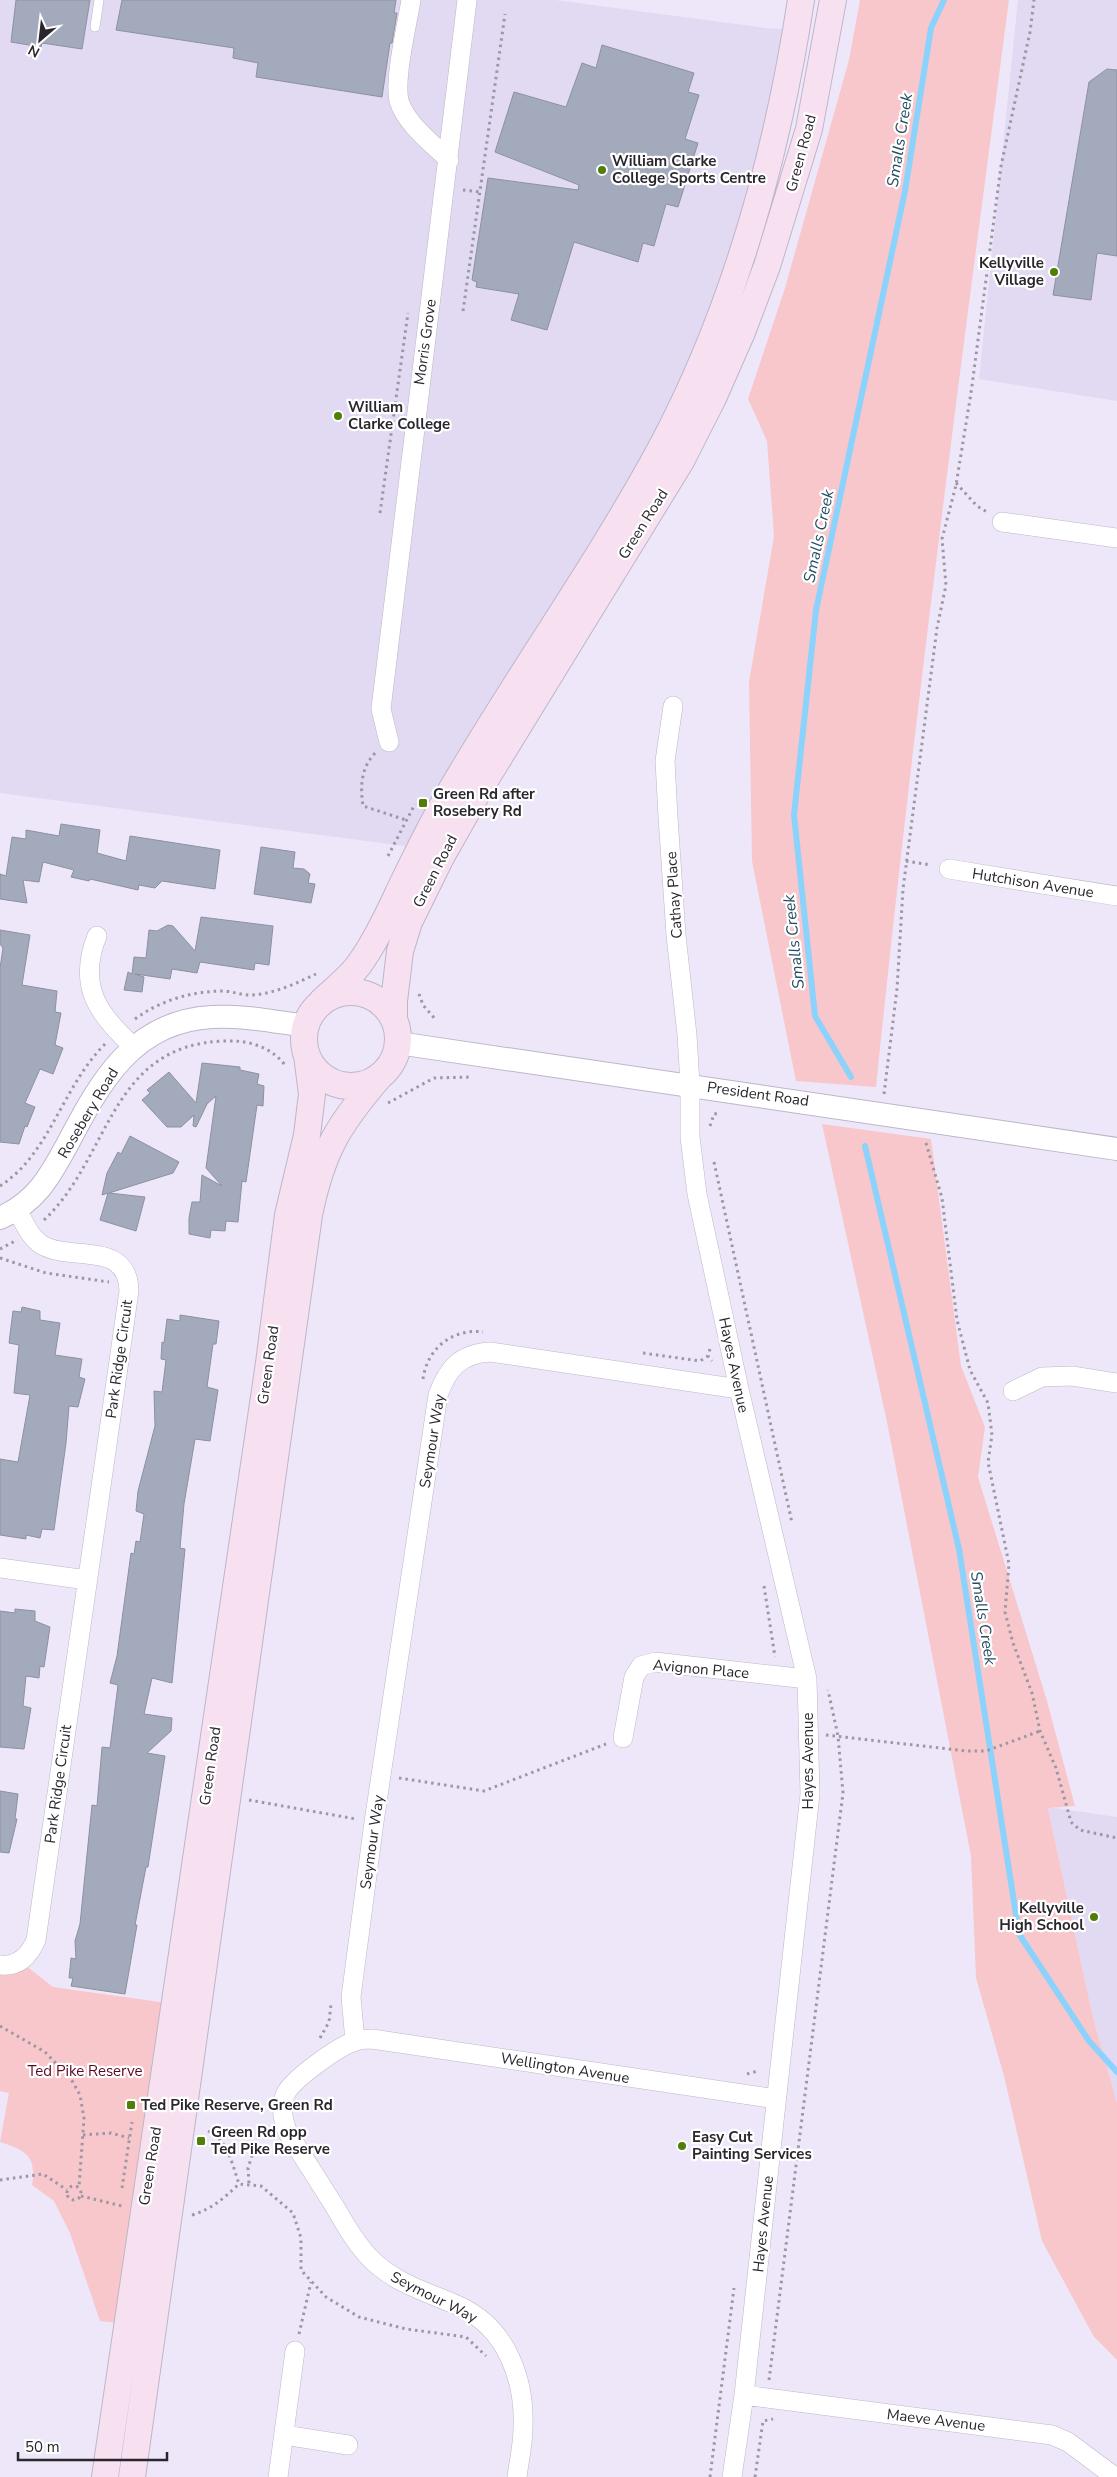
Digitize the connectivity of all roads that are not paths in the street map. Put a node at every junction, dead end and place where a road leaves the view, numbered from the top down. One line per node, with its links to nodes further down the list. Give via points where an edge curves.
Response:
1 (99, 0): 6 (lane)
2 (411, 0): 7 (street, via 399,79 400,101 410,120)
3 (467, 0): 7 (street, Morris Grove)
4 (801, 0): 15 (main road, Green Road, via 780,121 762,190 738,266 692,383 622,516 456,783 375,941 356,969)
5 (833, 0): 17 (main road, Green Road, via 809,129 770,258 742,332 681,461 441,857 409,922 400,951 394,1000)
6 (95, 27)
7 (449, 160): 11 (street, Morris Grove, via 381,709)
8 (1002, 522): 9 (street)
9 (1117, 538)
10 (673, 706): 21 (street, Cathay Place, via 665,761 666,789)
11 (389, 742)
12 (949, 869): 13 (street, Hutchison Avenue)
13 (1117, 896)
14 (97, 936): 18 (street, via 88,967 96,1005 109,1025)
15 (322, 1001): 16 (main road); 17 (main road, via 348,992 366,994 384,1004)
16 (306, 1026): 18 (street, Rosebery Road, via 237,1018 192,1019 160,1029); 19 (main road)
17 (396, 1032): 20 (main road, via 394,1060); 21 (street, President Road)
18 (134, 1048): 23 (street, Rosebery Road, via 113,1066 37,1194)
19 (298, 1064): 20 (main road, via 346,1086 370,1082); 38 (main road, Green Road, via 312,1094 307,1135 288,1215)
20 (380, 1076): 39 (main road, Green Road, via 352,1108 331,1142 317,1176 309,1215)
21 (690, 1084): 22 (street, President Road); 25 (street, Hayes Avenue, via 690,1138 697,1194)
22 (1117, 1148)
23 (8, 1214): 28 (street, Park Ridge Circuit, via 40,1244 112,1258 128,1277 129,1291)
24 (1117, 1383): 26 (street, via 1072,1376 1042,1377)
25 (739, 1389): 29 (street, Hayes Avenue); 32 (street, Seymour Way, via 490,1352 472,1353 444,1377 438,1395 374,1822 351,1997)
26 (1013, 1391)
27 (0, 1568): 28 (street)
28 (87, 1580): 31 (street, Park Ridge Circuit, via 36,1940 20,1961)
29 (807, 1679): 30 (street, Avignon Place, via 655,1662 640,1666 634,1677); 33 (street, Hayes Avenue, via 810,1794)
30 (623, 1738)
31 (0, 1965)
32 (355, 2041): 33 (street, Wellington Avenue, via 372,2039); 41 (street, Seymour Way, via 292,2084 285,2095 283,2121 342,2219 373,2262 410,2287 462,2308 484,2322 506,2348 516,2371 522,2398 523,2428)
33 (768, 2098): 35 (street, Hayes Avenue)
34 (295, 2352): 36 (street)
35 (744, 2396): 42 (street, Hayes Avenue); 43 (street, Maeve Avenue, via 1052,2435 1068,2442)
36 (284, 2435): 37 (street); 40 (street)
37 (348, 2445)
38 (105, 2477)
39 (132, 2477)
40 (278, 2477)
41 (517, 2477)
42 (732, 2477)
43 (1115, 2477)

